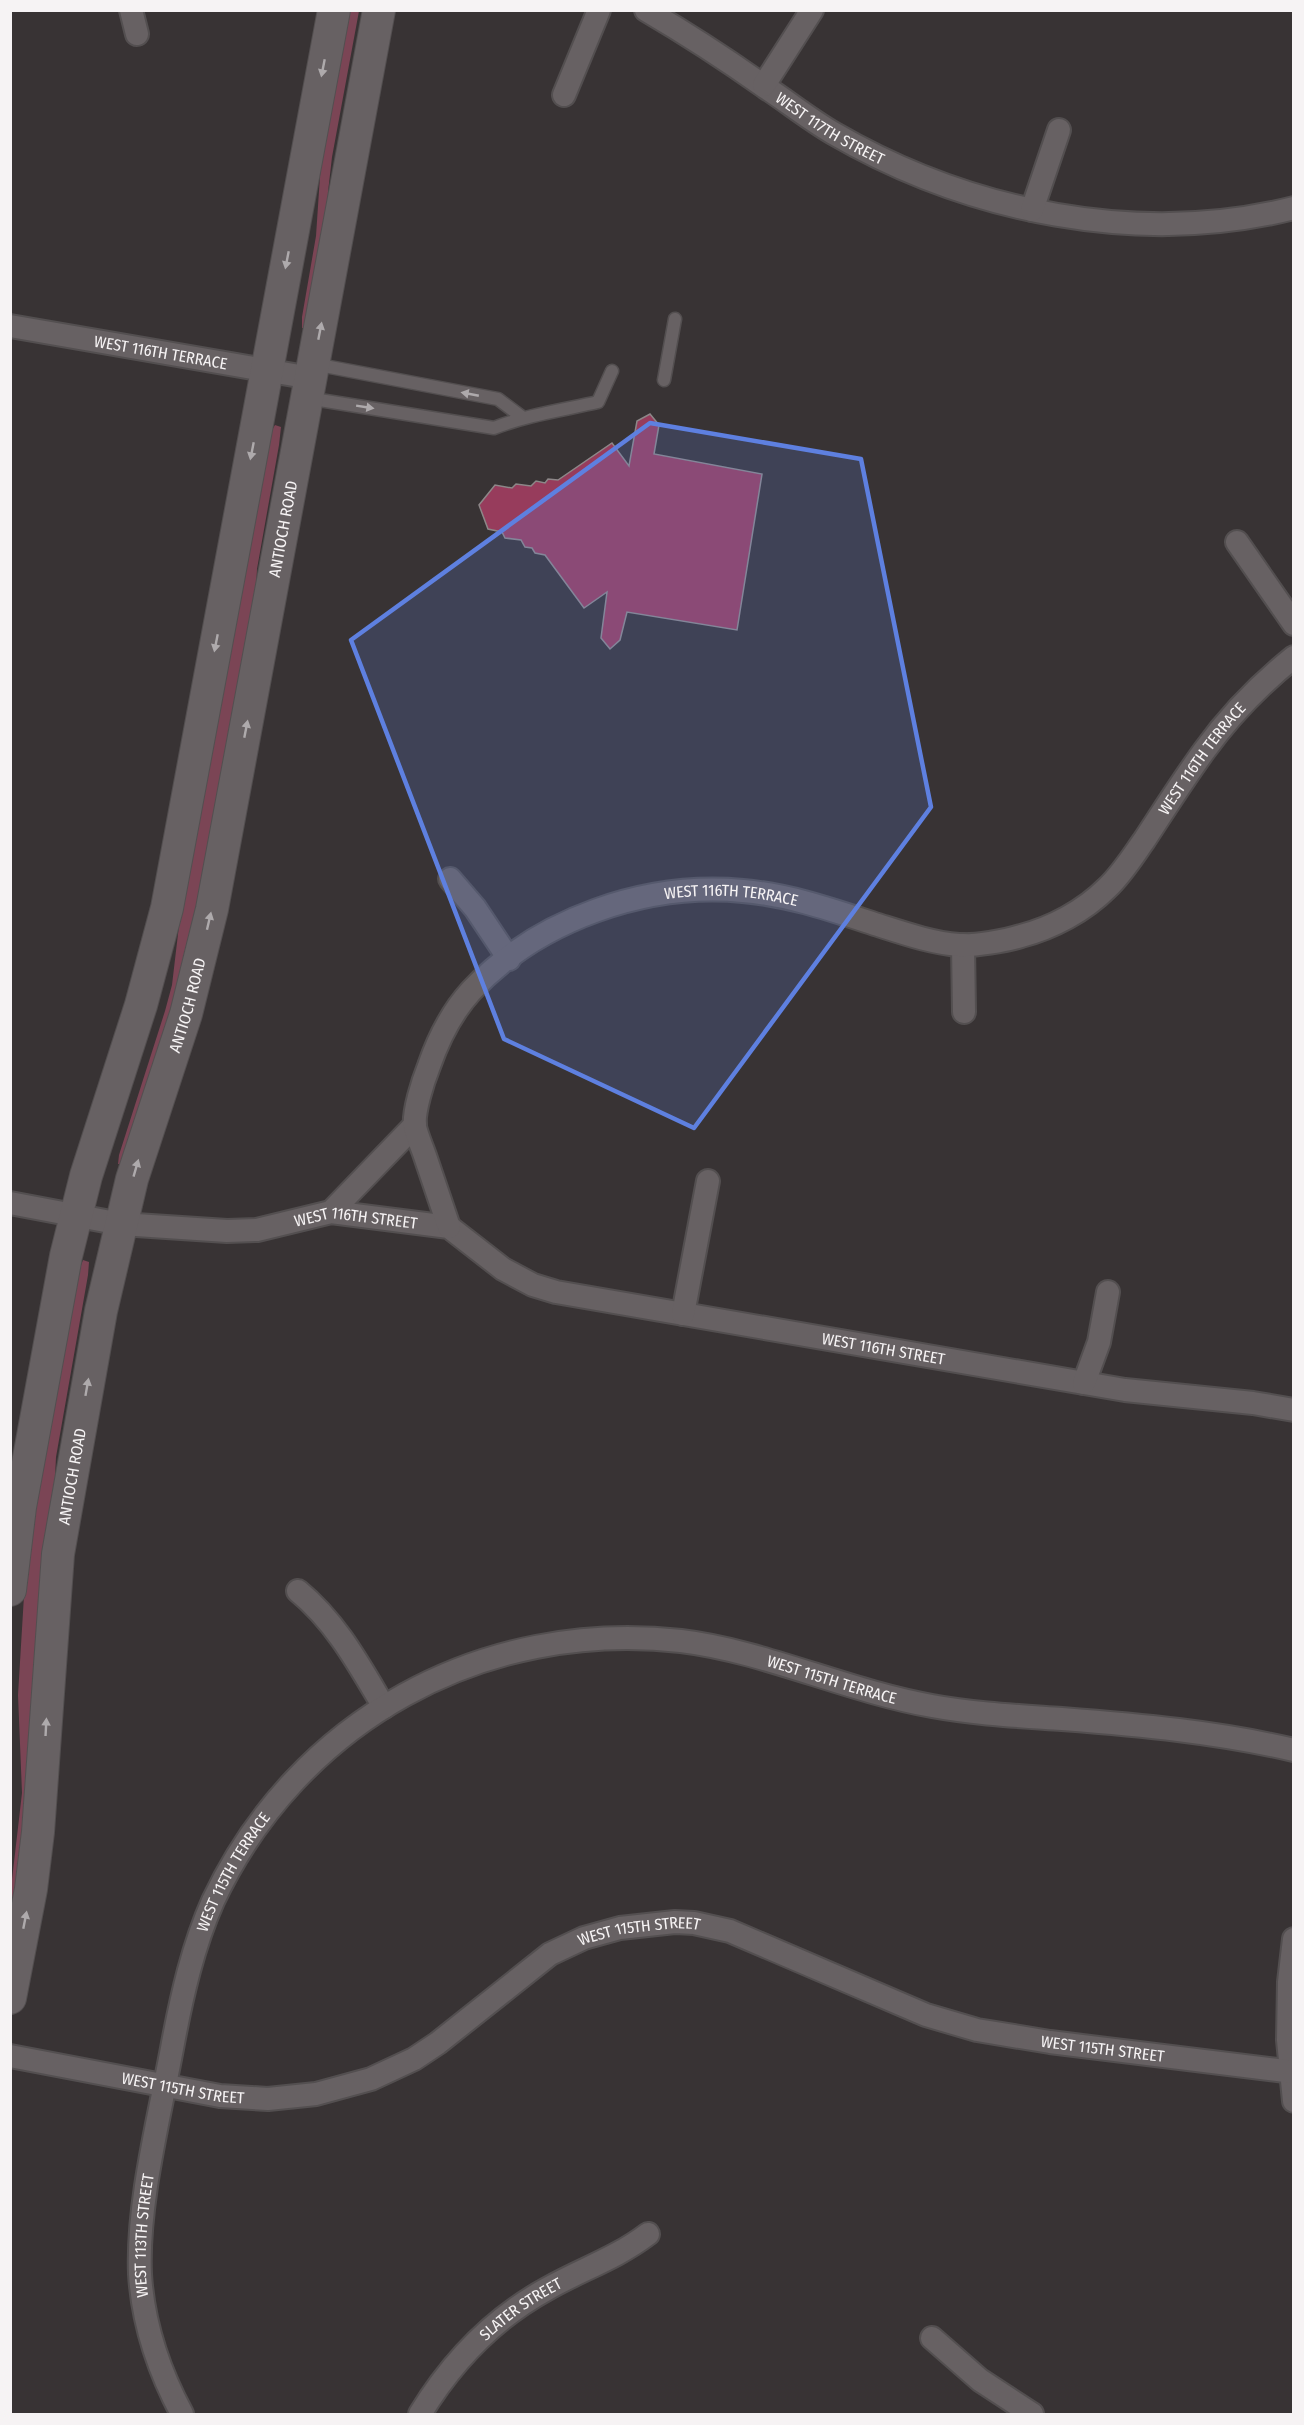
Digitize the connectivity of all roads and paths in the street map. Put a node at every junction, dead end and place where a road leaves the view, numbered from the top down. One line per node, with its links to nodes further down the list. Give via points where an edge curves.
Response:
1 (130, 10): 7 (street)
2 (334, 10): 15 (main road, one-way to 15)
3 (379, 10): 17 (main road, ANTIOCH ROAD, one-way to 3)
4 (599, 10): 9 (street)
5 (646, 10): 8 (street, WEST 117TH STREET)
6 (812, 10): 8 (street)
7 (137, 34)
8 (764, 85): 12 (street, WEST 117TH STREET, via 832,132 883,160 948,188)
9 (564, 94)
10 (1059, 130): 12 (street)
11 (1293, 208): 12 (street, WEST 117TH STREET, via 1223,220 1167,224 1126,224)
12 (1032, 210)
13 (675, 319): 18 (lane)
14 (10, 326): 15 (street, WEST 116TH TERRACE)
15 (267, 371): 17 (street, WEST 116TH TERRACE); 31 (main road, one-way to 31, via 167,908 150,976)
16 (612, 371): 19 (lane, via 598,402)
17 (310, 380): 19 (lane, one-way to 17, via 498,399); 19 (lane, one-way to 19, via 494,428); 32 (main road, ANTIOCH ROAD, one-way to 17, via 146,1131 186,1014 212,909)
18 (664, 380)
19 (522, 417)
20 (1237, 542): 21 (street)
21 (1293, 624)
22 (1293, 657): 24 (street, WEST 116TH TERRACE, via 1263,681 1231,716 1126,867 1094,900 1062,920 1020,936)
23 (450, 879): 25 (street)
24 (963, 945): 25 (street, WEST 116TH TERRACE, via 936,942 776,895 694,890 641,897 595,910 536,939); 26 (street)
25 (509, 959): 27 (street, WEST 116TH TERRACE, via 470,992 450,1020 423,1081)
26 (964, 1012)
27 (415, 1125): 30 (street); 33 (street, WEST 116TH TERRACE)
28 (708, 1181): 35 (street)
29 (10, 1203): 31 (street, WEST 116TH STREET)
30 (331, 1212): 32 (street, WEST 116TH STREET, via 257,1230); 33 (street, WEST 116TH STREET)
31 (75, 1216): 32 (street, WEST 116TH STREET); 38 (main road, via 28,1457)
32 (121, 1224): 43 (main road, ANTIOCH ROAD, one-way to 32, via 38,1832 58,1554 101,1311)
33 (449, 1227): 35 (street, WEST 116TH STREET, via 502,1269 533,1284 556,1292)
34 (1108, 1292): 36 (street, via 1099,1342)
35 (683, 1314): 36 (street, WEST 116TH STREET)
36 (1084, 1383): 37 (street, WEST 116TH STREET)
37 (1293, 1410)
38 (10, 1590)
39 (298, 1591): 40 (street, via 333,1626)
40 (384, 1707): 41 (street, WEST 115TH TERRACE, via 421,1684 509,1653 569,1641 630,1637 684,1641 738,1652 874,1694 936,1707 1199,1732); 46 (street, WEST 115TH TERRACE, via 310,1765 240,1851 213,1903 192,1957)
41 (1293, 1750)
42 (1293, 1939): 45 (street, via 1288,2040)
43 (10, 1998)
44 (10, 2056): 46 (street, WEST 115TH STREET)
45 (1292, 2072): 46 (street, WEST 115TH STREET, via 977,2030 926,2015 730,1931 675,1922 620,1928 584,1938 550,1954 414,2059 349,2086 268,2099 220,2096); 47 (street)
46 (165, 2086): 50 (street, WEST 113TH STREET, via 143,2211 140,2275 147,2324 160,2369)
47 (1293, 2101)
48 (648, 2234): 51 (street, SLATER STREET, via 507,2314 443,2380)
49 (932, 2338): 52 (street, via 980,2380)
50 (182, 2415)
51 (420, 2415)
52 (1032, 2415)

